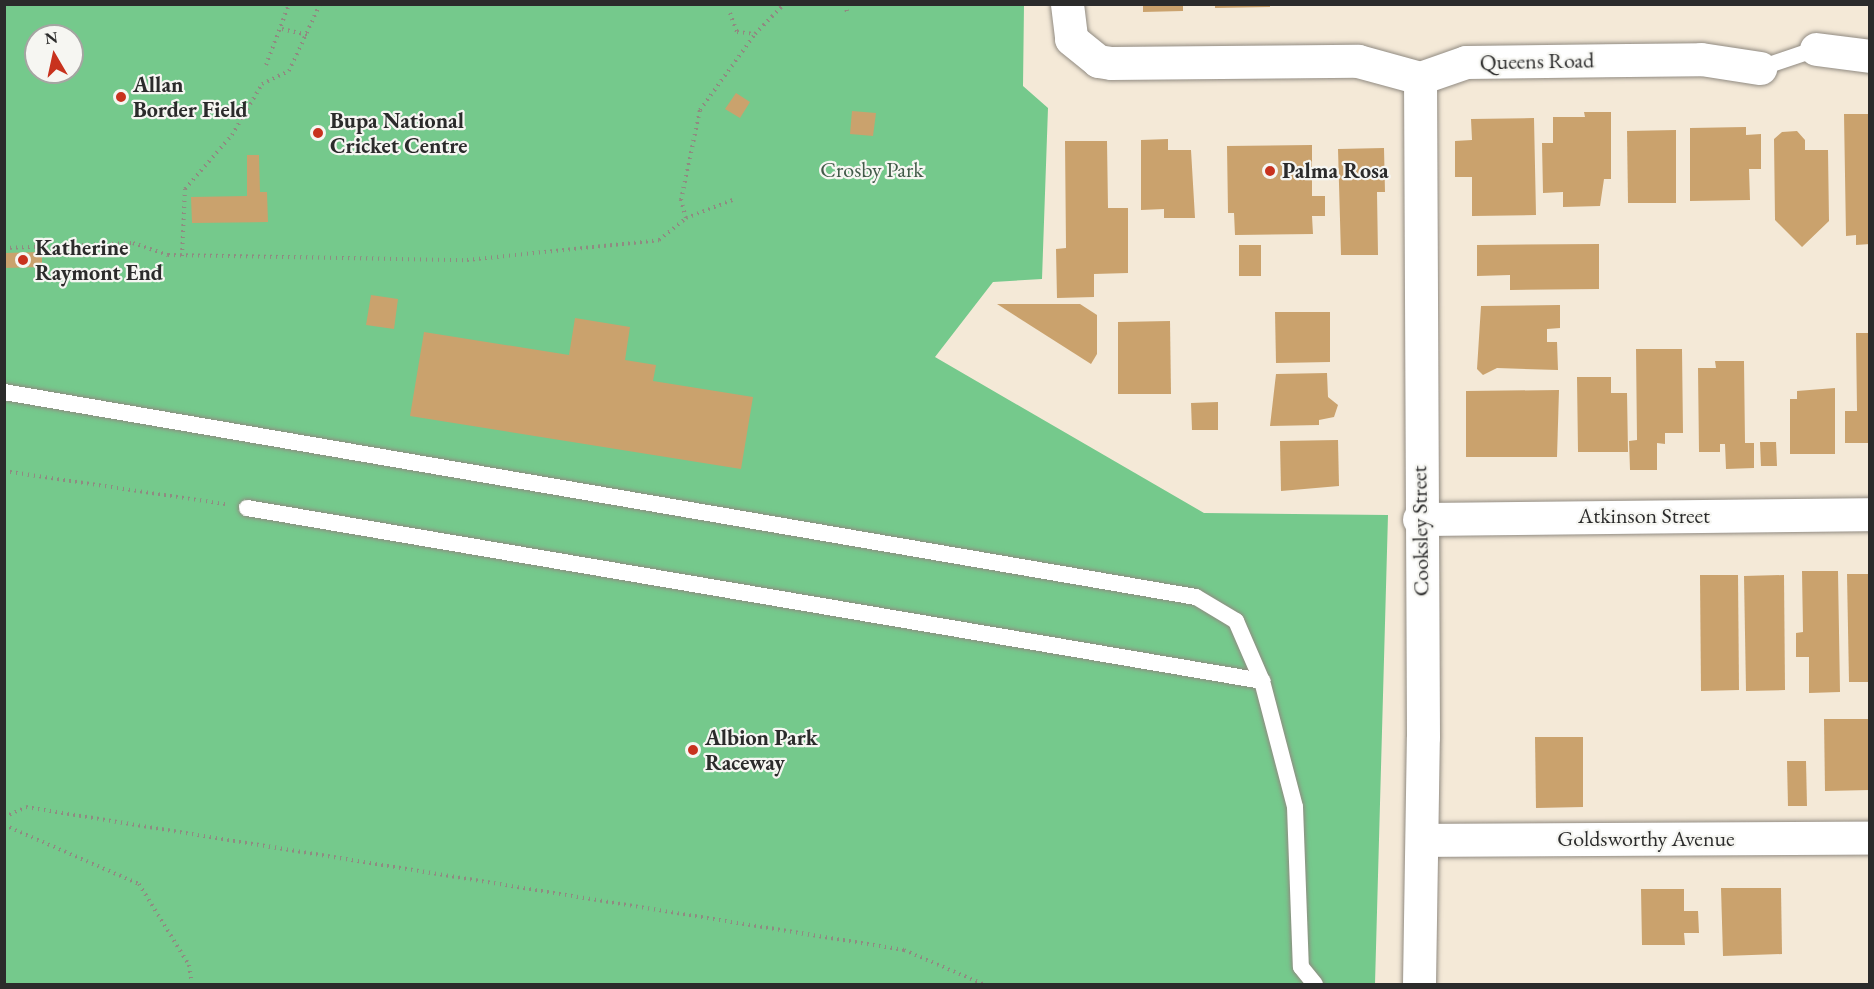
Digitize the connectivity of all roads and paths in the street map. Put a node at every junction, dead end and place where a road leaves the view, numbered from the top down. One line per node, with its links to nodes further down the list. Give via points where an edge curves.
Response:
1 (290, 4): 8 (path)
2 (320, 4): 9 (path)
3 (784, 4): 10 (path)
4 (845, 4): 7 (path)
5 (1067, 4): 15 (street, via 1071,39 1098,61 1358,61)
6 (730, 12): 10 (path, via 737,32)
7 (847, 12)
8 (282, 29): 9 (path); 13 (path)
9 (309, 34): 19 (path, via 289,71 262,84 232,135 185,189)
10 (755, 34): 17 (path, via 700,110 681,200)
11 (1816, 49): 12 (street, Queens Road); 14 (lane, Queens Road)
12 (1869, 56)
13 (266, 65)
14 (1760, 68): 15 (street, Queens Road, via 1701,60 1466,62)
15 (1420, 78): 24 (street, Cooksley Street)
16 (735, 199): 17 (path)
17 (686, 218): 19 (path, via 659,240 467,260)
18 (4, 248): 19 (path, via 133,243 148,252)
19 (182, 256)
20 (4, 392): 25 (lane, via 1196,597 1236,621)
21 (4, 471): 22 (path)
22 (247, 508): 25 (lane)
23 (1869, 514): 24 (street, Atkinson Street)
24 (1419, 519): 29 (street, Cooksley Street)
25 (1262, 681): 32 (lane, via 1295,807 1301,967)
26 (4, 817): 31 (path, via 26,807 904,950)
27 (4, 825): 30 (path, via 139,884 189,965)
28 (1869, 838): 29 (street, Goldsworthy Avenue)
29 (1422, 840): 33 (street, Cooksley Street)
30 (192, 984)
31 (983, 984)
32 (1315, 984)
33 (1419, 984)

